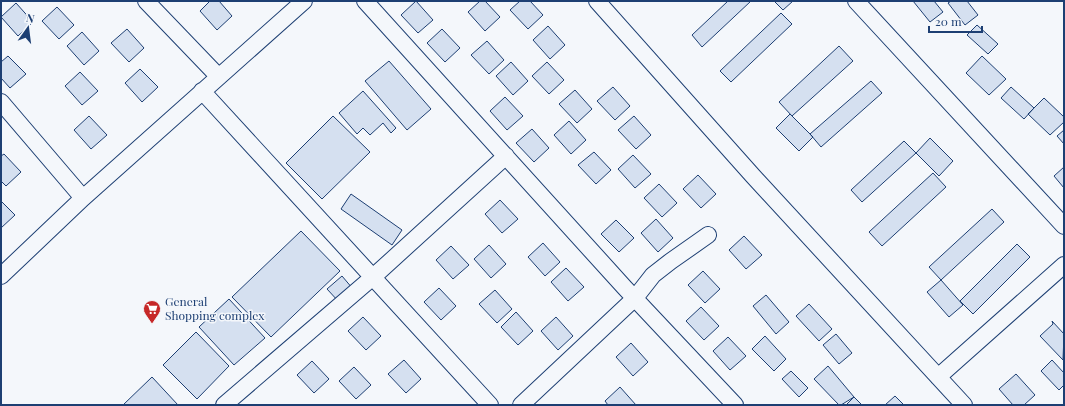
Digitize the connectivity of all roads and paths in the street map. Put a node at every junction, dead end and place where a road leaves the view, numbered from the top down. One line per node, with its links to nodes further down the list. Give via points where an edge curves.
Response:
1 (146, 1): 6 (street)
2 (304, 1): 6 (street)
3 (365, 1): 9 (street)
4 (597, 1): 17 (street, via 752,176)
5 (856, 1): 11 (street)
6 (218, 76): 7 (street)
7 (202, 91): 10 (street); 15 (street)
8 (1, 102): 10 (street)
9 (506, 156): 15 (street); 16 (street)
10 (83, 198): 14 (street)
11 (1064, 226)
12 (708, 235): 16 (street, via 653,275)
13 (1064, 265): 17 (street)
14 (1, 276)
15 (373, 278): 18 (street); 19 (street)
16 (635, 298): 20 (street); 21 (street)
17 (938, 377): 22 (street)
18 (233, 402)
19 (490, 405)
20 (521, 405)
21 (735, 405)
22 (964, 405)

